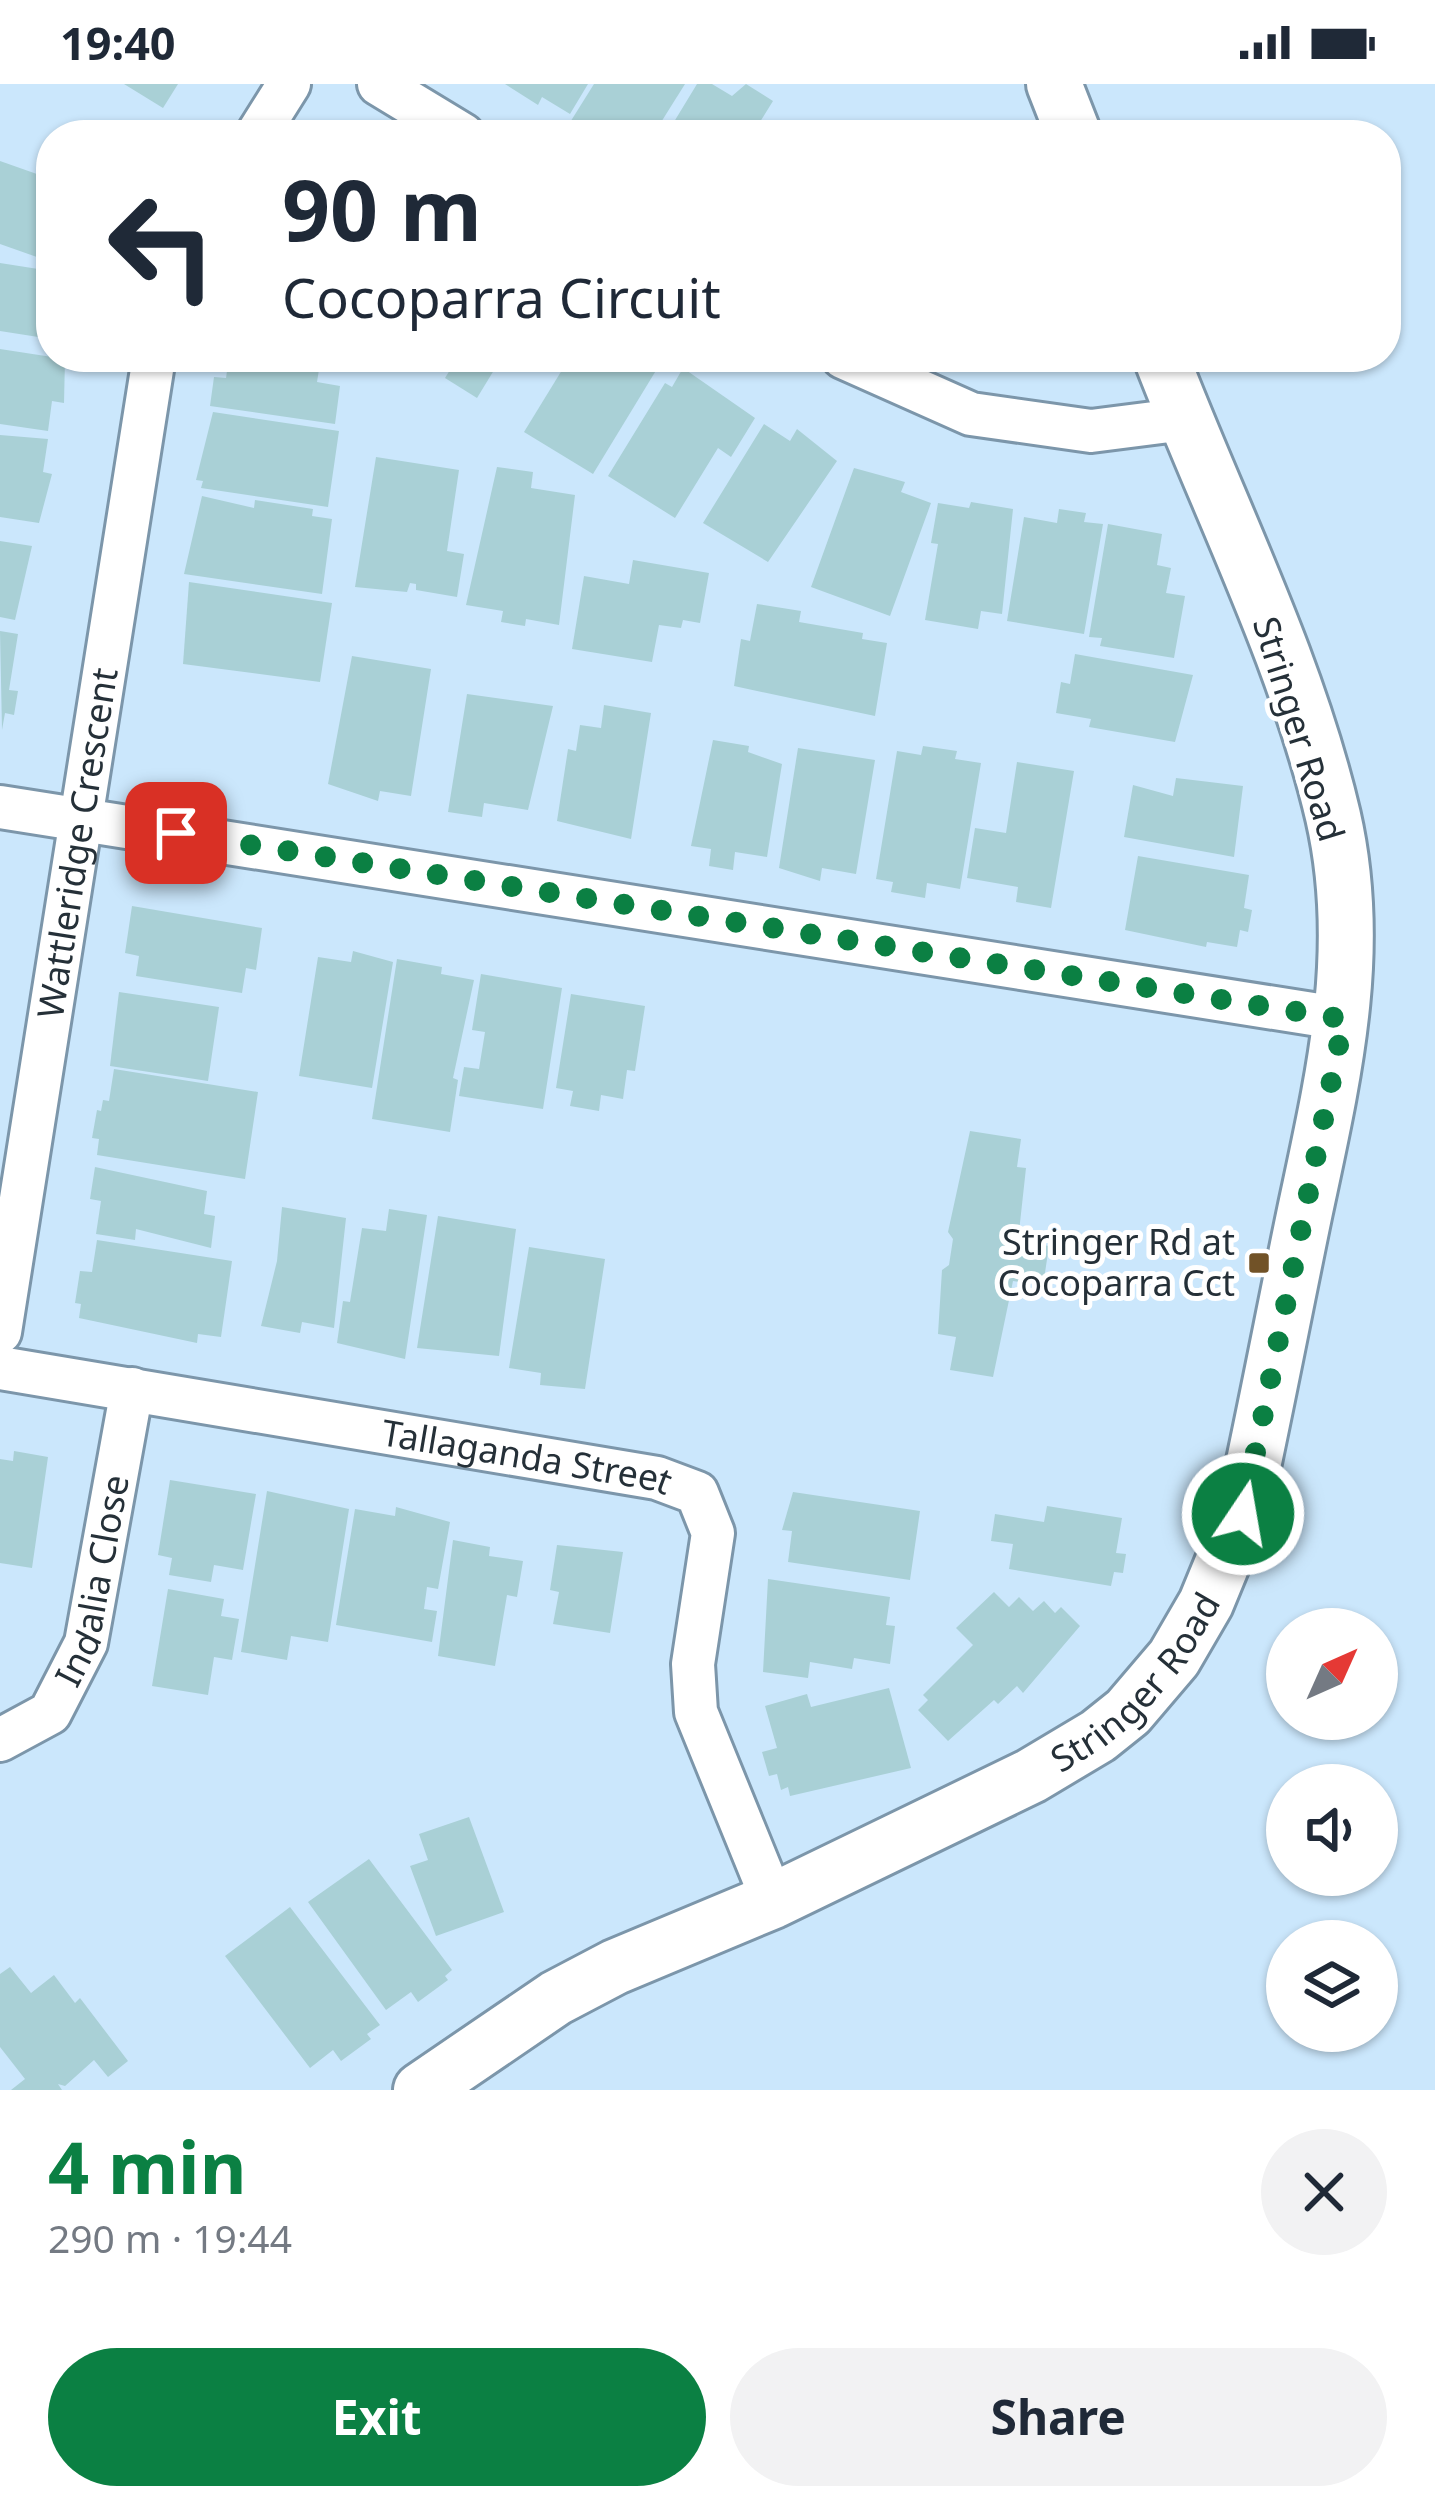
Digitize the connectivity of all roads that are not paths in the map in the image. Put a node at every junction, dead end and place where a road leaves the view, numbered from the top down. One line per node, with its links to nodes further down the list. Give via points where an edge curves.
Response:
1 (289, 84): 4 (street)
2 (380, 84): 5 (street)
3 (1054, 84): 6 (street)
4 (266, 120)
5 (439, 120)
6 (1068, 120)
7 (152, 372): 12 (street, Wattleridge Crescent)
8 (877, 372): 10 (street, via 971,413 1091,431)
9 (1167, 372): 10 (street, Stringer Road)
10 (1185, 419): 13 (street, Stringer Road, via 1262,608 1333,817 1343,884)
11 (0, 807): 12 (street)
12 (84, 818): 13 (street); 14 (street, Wattleridge Crescent)
13 (1344, 1019): 18 (street, Stringer Road, via 1243,1514 1174,1658 1128,1712 1081,1746)
14 (0, 1332)
15 (0, 1368): 16 (street, Tallaganda Street)
16 (132, 1389): 17 (street, Indalia Close, via 86,1643 50,1713); 18 (street, Tallaganda Street, via 657,1478 698,1493 713,1533 693,1664 696,1712)
17 (0, 1740)
18 (773, 1901): 19 (street, Stringer Road, via 575,1988)
19 (421, 2090)

